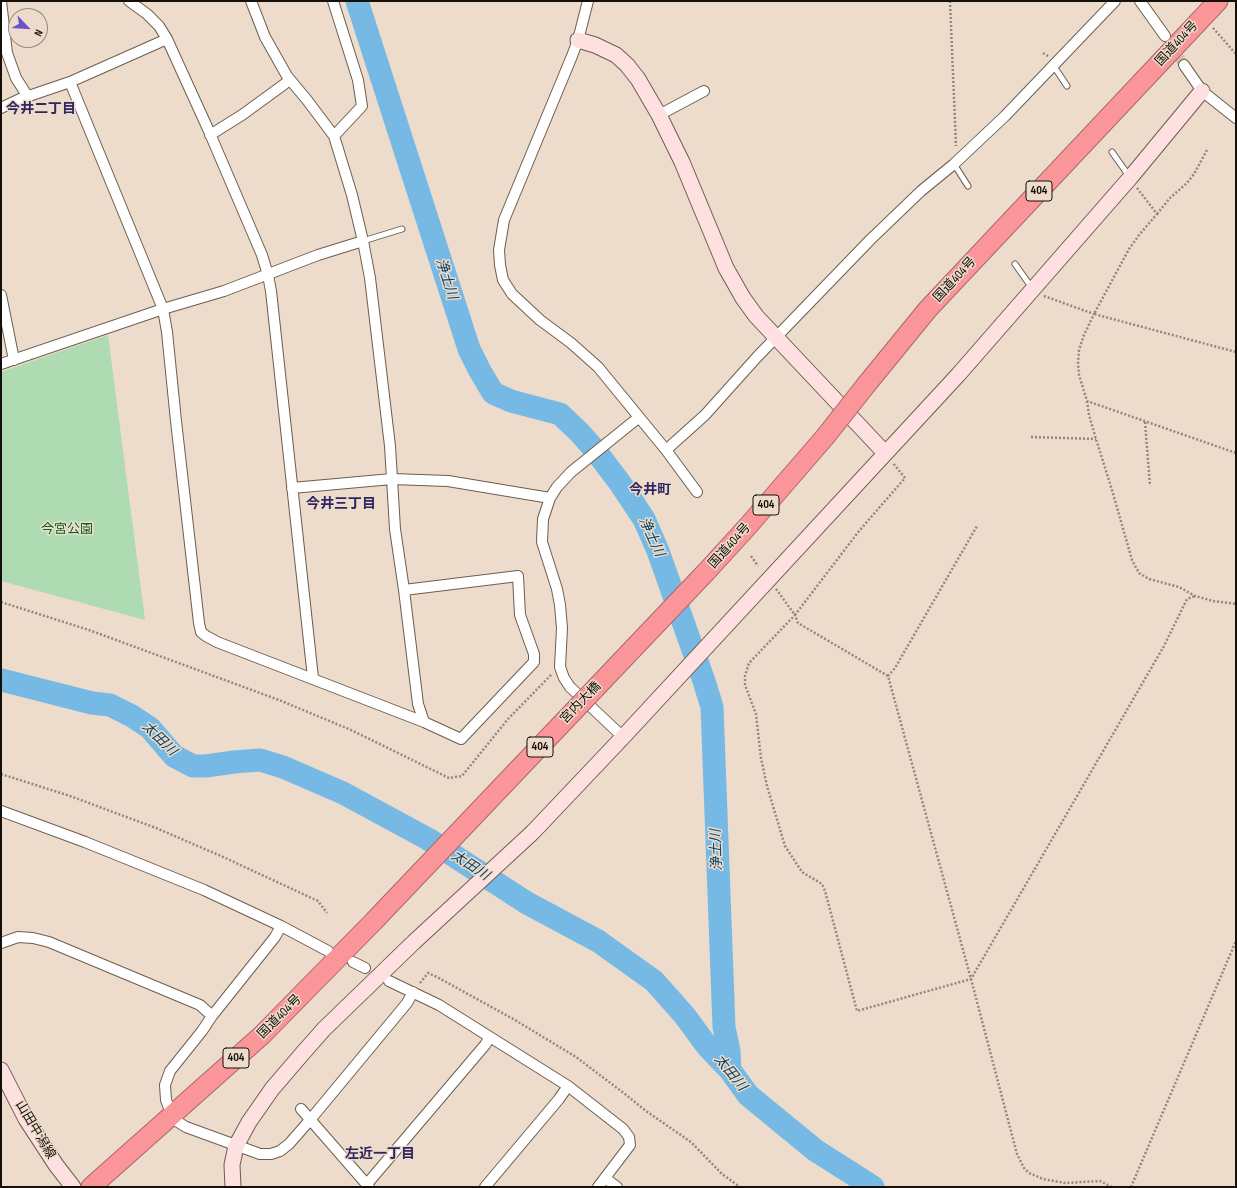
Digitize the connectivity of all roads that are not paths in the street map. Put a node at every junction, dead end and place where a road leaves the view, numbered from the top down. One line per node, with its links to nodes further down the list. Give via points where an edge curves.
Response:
1 (1, 1): 19 (street, via 7,53 16,78)
2 (129, 1): 10 (street, via 147,14)
3 (251, 1): 14 (street, via 265,37)
4 (333, 1): 24 (street, via 358,80 362,106)
5 (588, 1): 11 (street)
6 (1115, 1): 12 (street)
7 (1140, 1): 9 (street)
8 (1218, 1): 46 (highway, 国道404号 / 404, bridge, via 928,309 825,437)
9 (1165, 36)
10 (167, 39): 15 (street); 23 (street)
11 (578, 40): 21 (street, via 607,50 627,65); 39 (street, via 504,220 499,250 500,265 503,280 512,294 598,367)
12 (1053, 65): 16 (lane); 26 (street, via 1005,116)
13 (1184, 65): 18 (street)
14 (290, 80): 23 (street); 24 (street)
15 (70, 82): 19 (street); 35 (street)
16 (1067, 86)
17 (704, 91): 21 (street)
18 (1202, 91): 22 (street); 27 (street)
19 (28, 96): 20 (street)
20 (1, 108)
21 (659, 114): 36 (street, via 726,268 743,298)
22 (1236, 118)
23 (210, 135): 32 (street, via 262,255)
24 (334, 136): 30 (street)
25 (1112, 152): 27 (lane)
26 (954, 164): 28 (lane); 36 (street, via 921,191 877,234)
27 (1130, 178): 33 (street)
28 (968, 186)
29 (402, 229): 30 (lane)
30 (363, 241): 32 (street); 42 (street, via 370,278)
31 (1015, 264): 33 (lane)
32 (268, 275): 35 (street); 43 (street)
33 (1033, 290): 41 (street)
34 (1, 295): 37 (street)
35 (163, 309): 37 (street); 48 (street, via 201,632 223,644)
36 (776, 338): 40 (street, via 705,415); 41 (street)
37 (14, 360): 38 (street)
38 (1, 364)
39 (638, 418): 40 (street); 45 (street, via 571,472)
40 (666, 450): 44 (street)
41 (885, 453): 50 (street)
42 (392, 479): 43 (street); 45 (street, via 448,480); 47 (street, via 395,529)
43 (292, 488): 48 (street)
44 (697, 492)
45 (550, 498): 50 (street, via 542,519 542,542 560,604 560,667 570,687)
46 (706, 572): 52 (highway, 宮内大橋 / 404, bridge)
47 (404, 590): 49 (street, via 418,704); 49 (street, via 518,576 520,615 534,654 534,662 462,739)
48 (313, 678): 49 (street)
49 (424, 722)
50 (623, 737): 67 (street, via 533,832 324,1028 272,1089)
51 (1, 811): 53 (street, via 204,890)
52 (374, 921): 65 (highway, 国道404号 / 404, via 262,1035)
53 (281, 926): 55 (street); 60 (street, via 276,937)
54 (1, 943): 60 (street, via 18,937 49,942 200,1005)
55 (328, 951)
56 (353, 962): 57 (street)
57 (365, 968)
58 (389, 981): 59 (street)
59 (413, 992): 61 (street); 66 (street)
60 (212, 1016): 65 (street, via 170,1071 165,1085 166,1100)
61 (490, 1037): 63 (street); 69 (street)
62 (1, 1070): 70 (street, 山田中潟線, via 26,1118)
63 (568, 1086): 68 (street, via 623,1129 629,1137 628,1149); 73 (street)
64 (301, 1109): 66 (street)
65 (172, 1116): 67 (street, via 186,1127); 71 (highway, 国道404号 / 404)
66 (310, 1120): 67 (street, via 280,1151 260,1154); 69 (street)
67 (236, 1146): 72 (street, via 232,1164)
68 (606, 1178): 74 (street); 75 (street)
69 (368, 1185)
70 (73, 1187)
71 (91, 1187)
72 (233, 1187)
73 (485, 1187)
74 (598, 1187)
75 (617, 1187)

